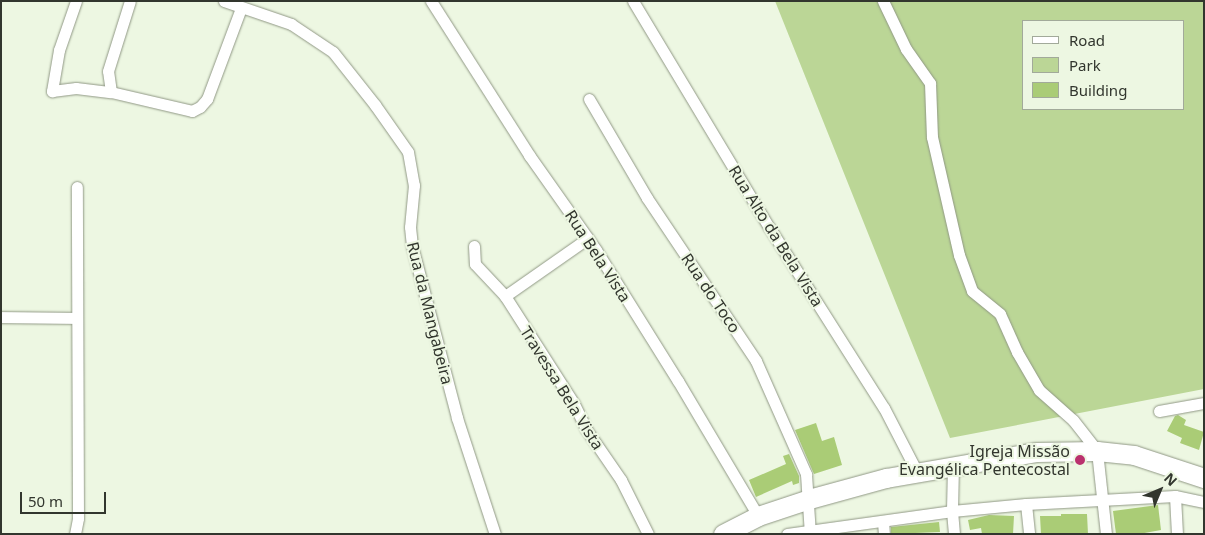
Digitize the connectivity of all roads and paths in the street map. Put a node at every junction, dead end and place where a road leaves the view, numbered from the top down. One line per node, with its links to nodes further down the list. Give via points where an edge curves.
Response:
1 (76, 1): 8 (street, via 59,50 52,91 76,88)
2 (130, 1): 8 (street, via 108,71)
3 (224, 1): 7 (street, Rua da Mangabeira)
4 (431, 1): 11 (street, Rua Bela Vista, via 529,155)
5 (633, 1): 20 (street, Rua Alto da Bela Vista, via 769,227 879,400)
6 (883, 1): 18 (street, via 906,49 930,83 932,137 959,255 972,291 1000,314 1017,352 1040,390 1073,420)
7 (241, 8): 8 (street, via 210,91 200,108 192,111); 33 (street, Rua da Mangabeira, via 291,24 333,52 408,152 414,185 410,227 412,246 456,418)
8 (111, 92)
9 (589, 99): 23 (street, Rua do Toco, via 647,198 752,355 800,458)
10 (77, 187): 15 (street)
11 (588, 238): 13 (street); 28 (street, Rua Bela Vista)
12 (474, 246): 13 (street, Travessa Bela Vista, via 475,264)
13 (505, 296): 34 (street, Travessa Bela Vista, via 621,480)
14 (1, 317): 15 (street)
15 (76, 318): 32 (street, via 78,518)
16 (1204, 403): 17 (street)
17 (1159, 411)
18 (1097, 451): 19 (main road, via 1037,452); 21 (main road, via 1134,455); 24 (street)
19 (953, 466): 20 (main road); 27 (street)
20 (916, 472): 23 (main road)
21 (1204, 478)
22 (1175, 496): 24 (street); 25 (street); 40 (street)
23 (809, 498): 28 (main road); 30 (street, Rua do Toco)
24 (1103, 500): 26 (street); 39 (street)
25 (1204, 502)
26 (1026, 504): 27 (street); 38 (street)
27 (952, 511): 29 (street); 37 (street)
28 (758, 516): 31 (main road)
29 (883, 521): 30 (street); 36 (street)
30 (810, 532): 35 (street)
31 (726, 533)
32 (75, 534)
33 (495, 534)
34 (648, 534)
35 (787, 534)
36 (884, 534)
37 (954, 534)
38 (1029, 534)
39 (1106, 534)
40 (1177, 534)

